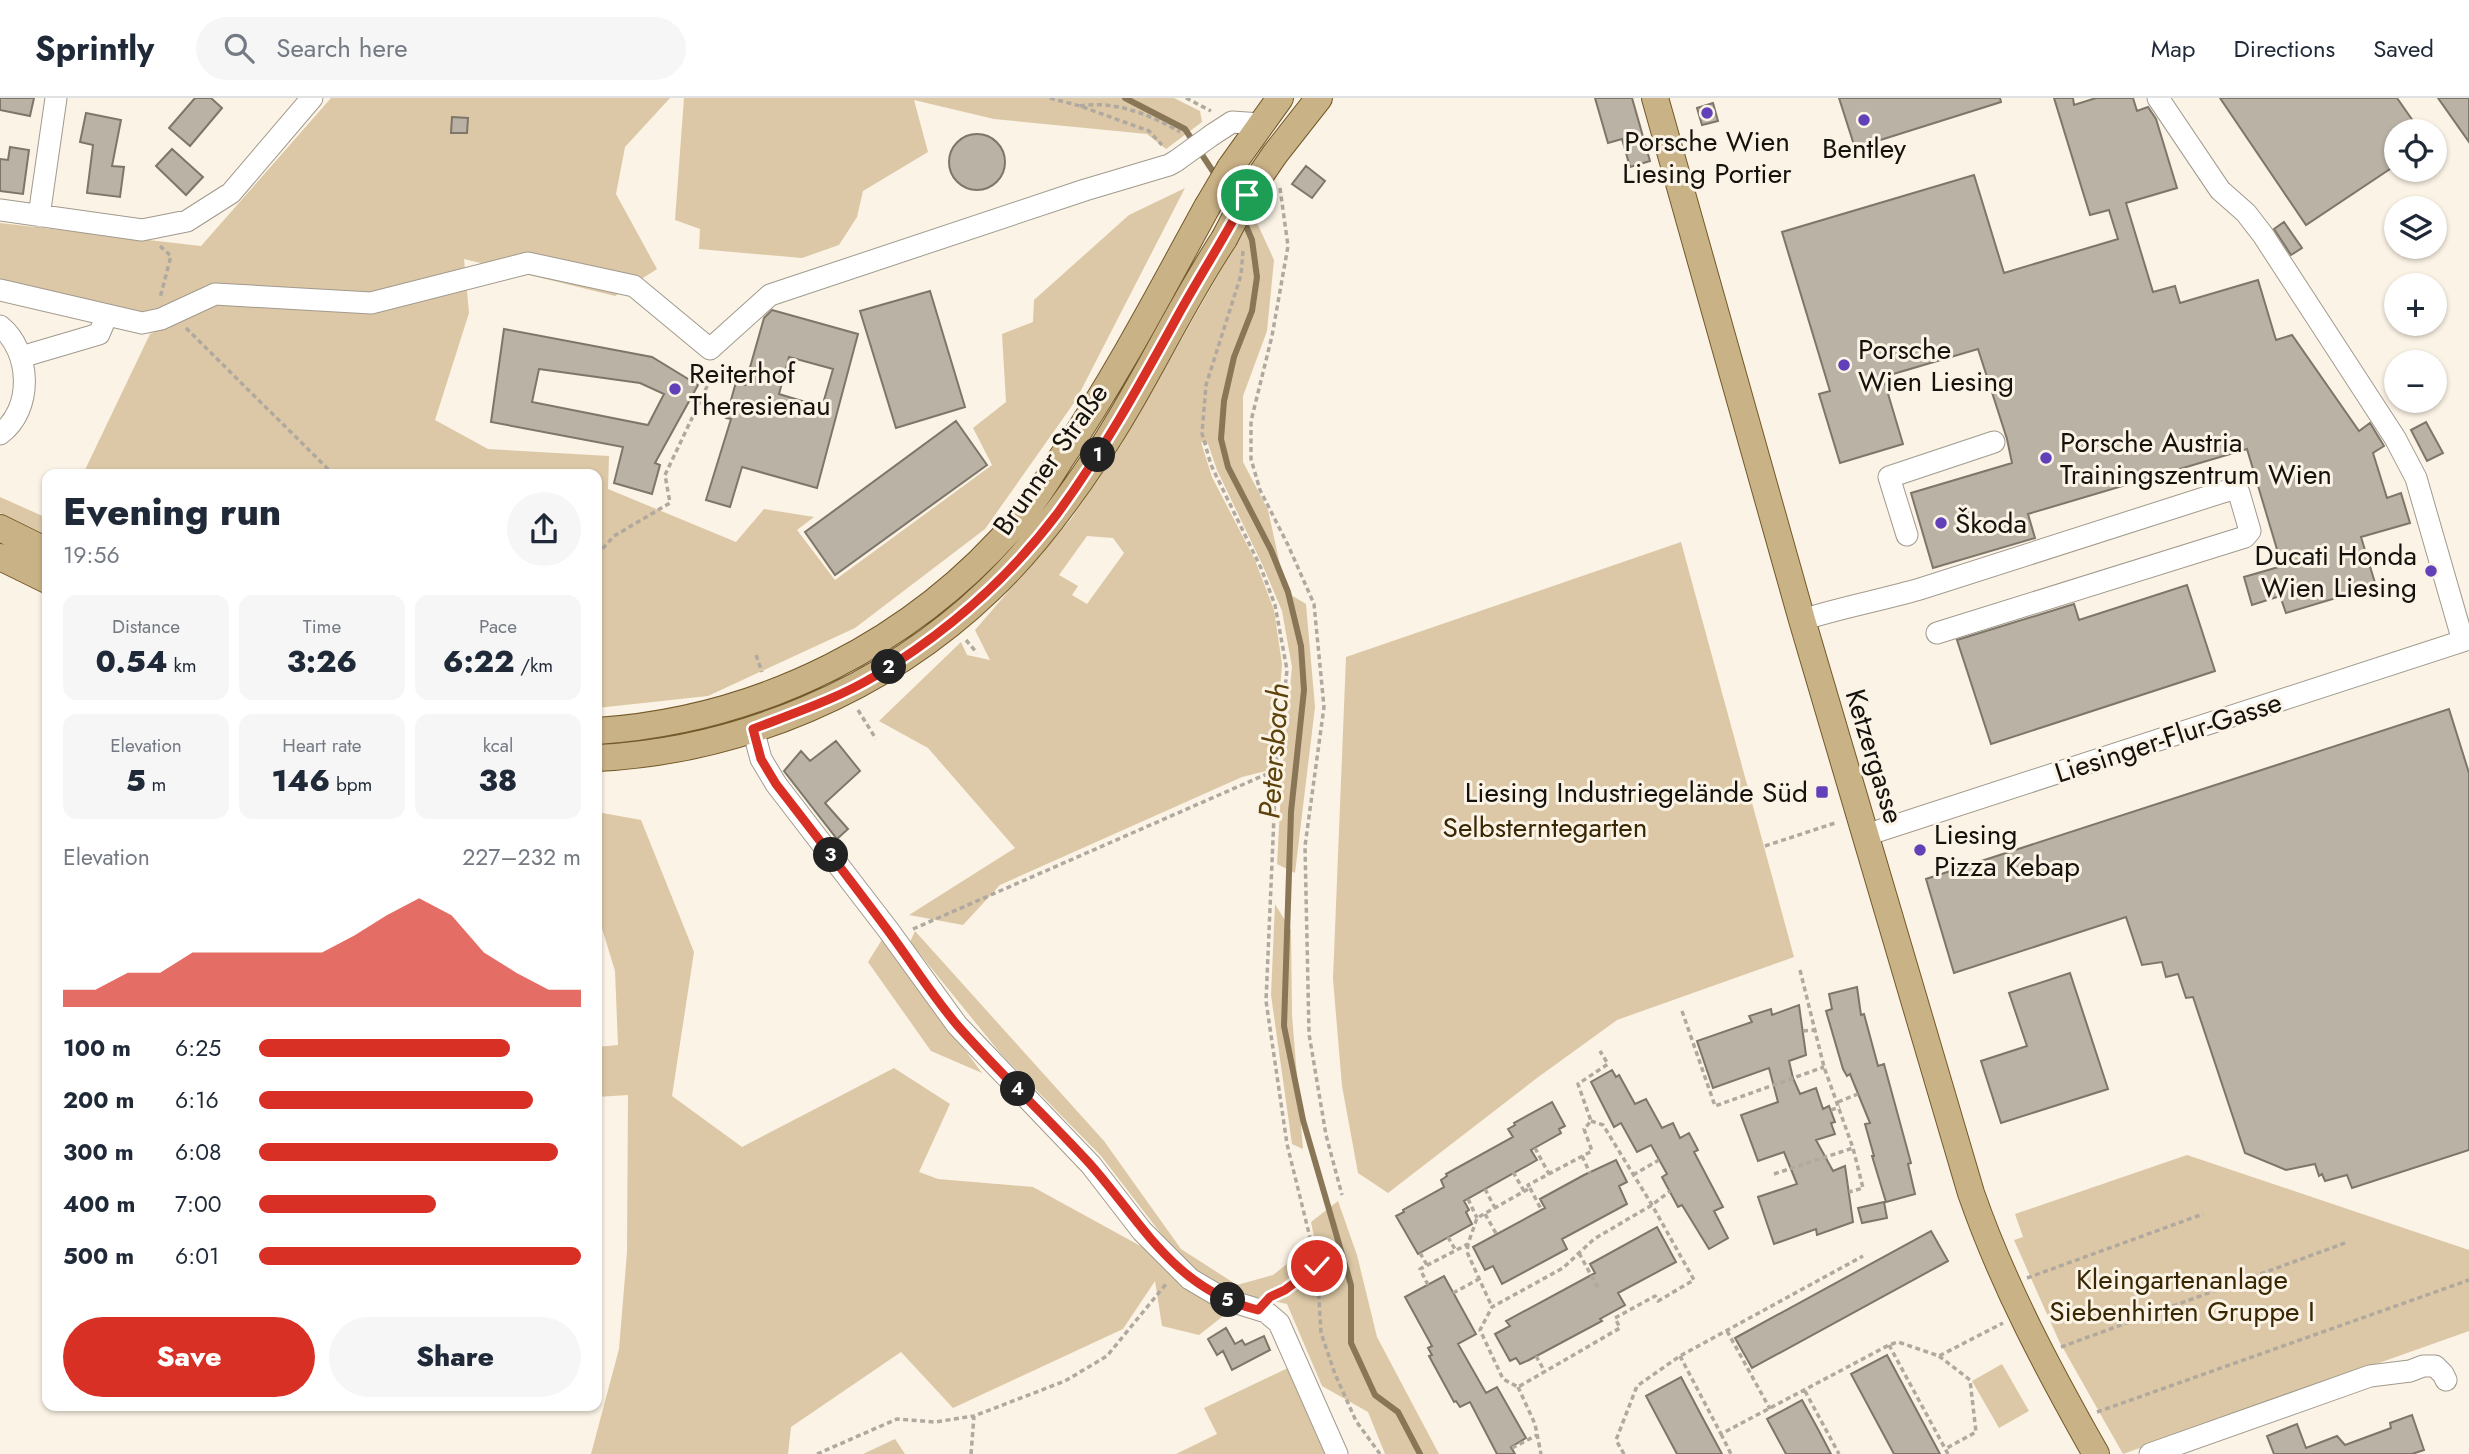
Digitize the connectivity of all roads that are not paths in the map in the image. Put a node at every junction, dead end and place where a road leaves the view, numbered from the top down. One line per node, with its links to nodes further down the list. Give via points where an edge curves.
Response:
1 (56, 98): 9 (street)
2 (312, 98): 9 (street, via 231,194 187,221 142,230)
3 (1280, 98): 7 (main road, Brunner Straße)
4 (1319, 98): 24 (main road, Brunner Straße, bridge, via 1247,195 1122,417 1055,516 988,591 873,677)
5 (1655, 98): 21 (main road, Ketzergasse)
6 (2158, 98): 23 (street, via 2220,190 2263,235 2395,438 2416,478)
7 (1261, 124): 11 (street, bridge, via 1232,122 1169,165 770,295 710,349 634,286 528,263 371,303 215,294 142,323); 25 (main road, Brunner Straße, bridge, via 1207,207 1097,407 1023,515 984,558 897,629 806,681 683,720)
8 (0, 210): 9 (street)
9 (39, 216)
10 (0, 290): 11 (street)
11 (107, 314): 13 (street, via 99,334)
12 (0, 326): 13 (street)
13 (21, 357): 14 (street, via 25,383 19,409)
14 (0, 434)
15 (1994, 442): 17 (street, via 1889,477)
16 (0, 528): 18 (main road)
17 (1908, 535)
18 (42, 549)
19 (0, 557): 20 (main road)
20 (42, 578)
21 (1802, 620): 22 (street, via 1923,588 2229,490 2239,493 2250,531 2245,537); 27 (main road, Ketzergasse)
22 (1937, 633)
23 (2466, 640): 27 (street, Liesinger-Flur-Gasse)
24 (753, 729): 26 (main road, Brunner Straße, via 674,750); 29 (street, via 761,759 776,784 957,1025 1091,1165 1142,1231 1182,1272 1224,1299 1265,1312 1279,1323)
25 (602, 731)
26 (602, 757)
27 (1866, 835): 30 (main road, Ketzergasse, via 1988,1243 2020,1314)
28 (2446, 1380): 31 (street, via 2435,1366 2370,1376)
29 (1337, 1454)
30 (2096, 1454)
31 (2150, 1454)

